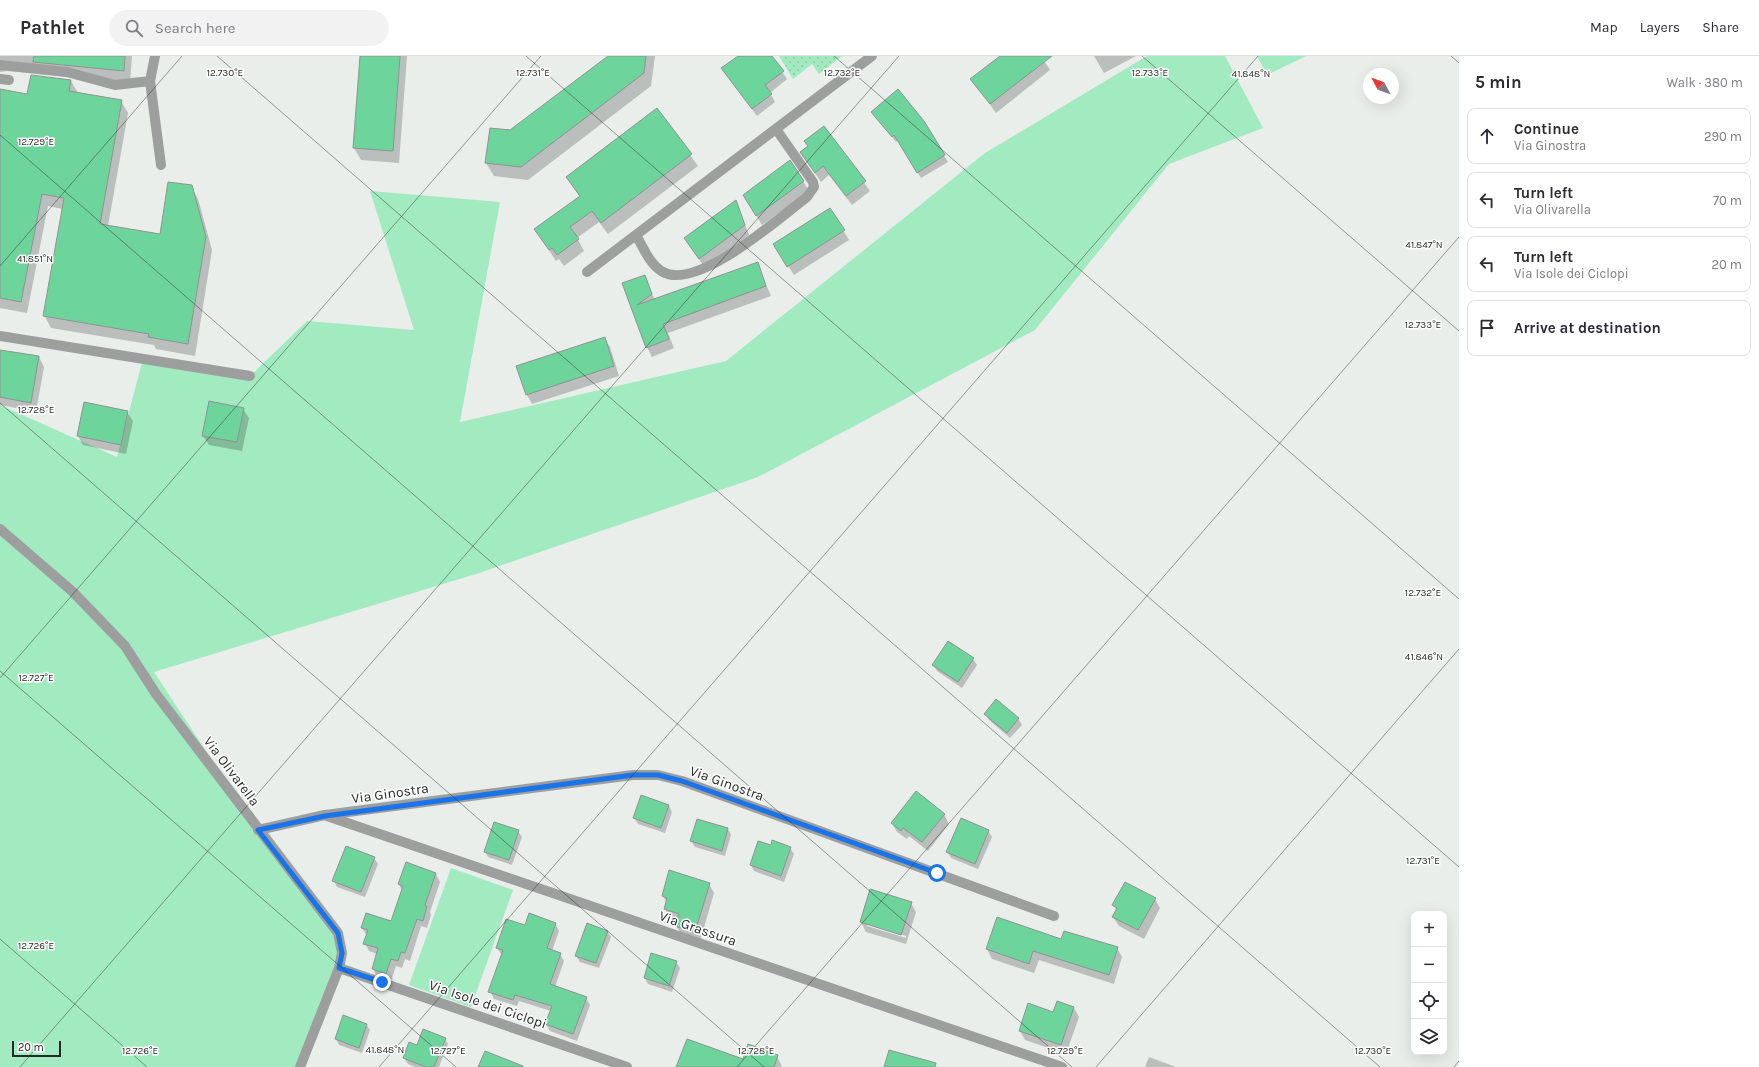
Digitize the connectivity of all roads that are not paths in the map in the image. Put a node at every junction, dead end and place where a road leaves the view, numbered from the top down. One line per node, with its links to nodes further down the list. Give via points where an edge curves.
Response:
1 (155, 56): 4 (street)
2 (872, 56): 5 (street)
3 (0, 65): 4 (street, via 67,72 116,85)
4 (150, 81): 6 (street)
5 (776, 129): 7 (street); 7 (street, via 813,182 814,187 807,197 722,260 706,268 680,275 668,274 657,268)
6 (161, 165)
7 (636, 235): 8 (street)
8 (587, 272)
9 (0, 336): 10 (street)
10 (250, 376)
11 (0, 528): 13 (street, Via Olivarella, via 73,592 124,646 156,694)
12 (325, 816): 13 (street, Via Ginostra); 14 (street, Via Ginostra, via 633,775 658,775 682,781); 18 (street, Via Grassura)
13 (258, 830): 15 (street, Via Olivarella, via 338,933 342,953)
14 (1054, 916)
15 (339, 968): 16 (street, Via Olivarella); 17 (street, Via Isole dei Ciclopi)
16 (300, 1067)
17 (627, 1067)
18 (1062, 1067)

